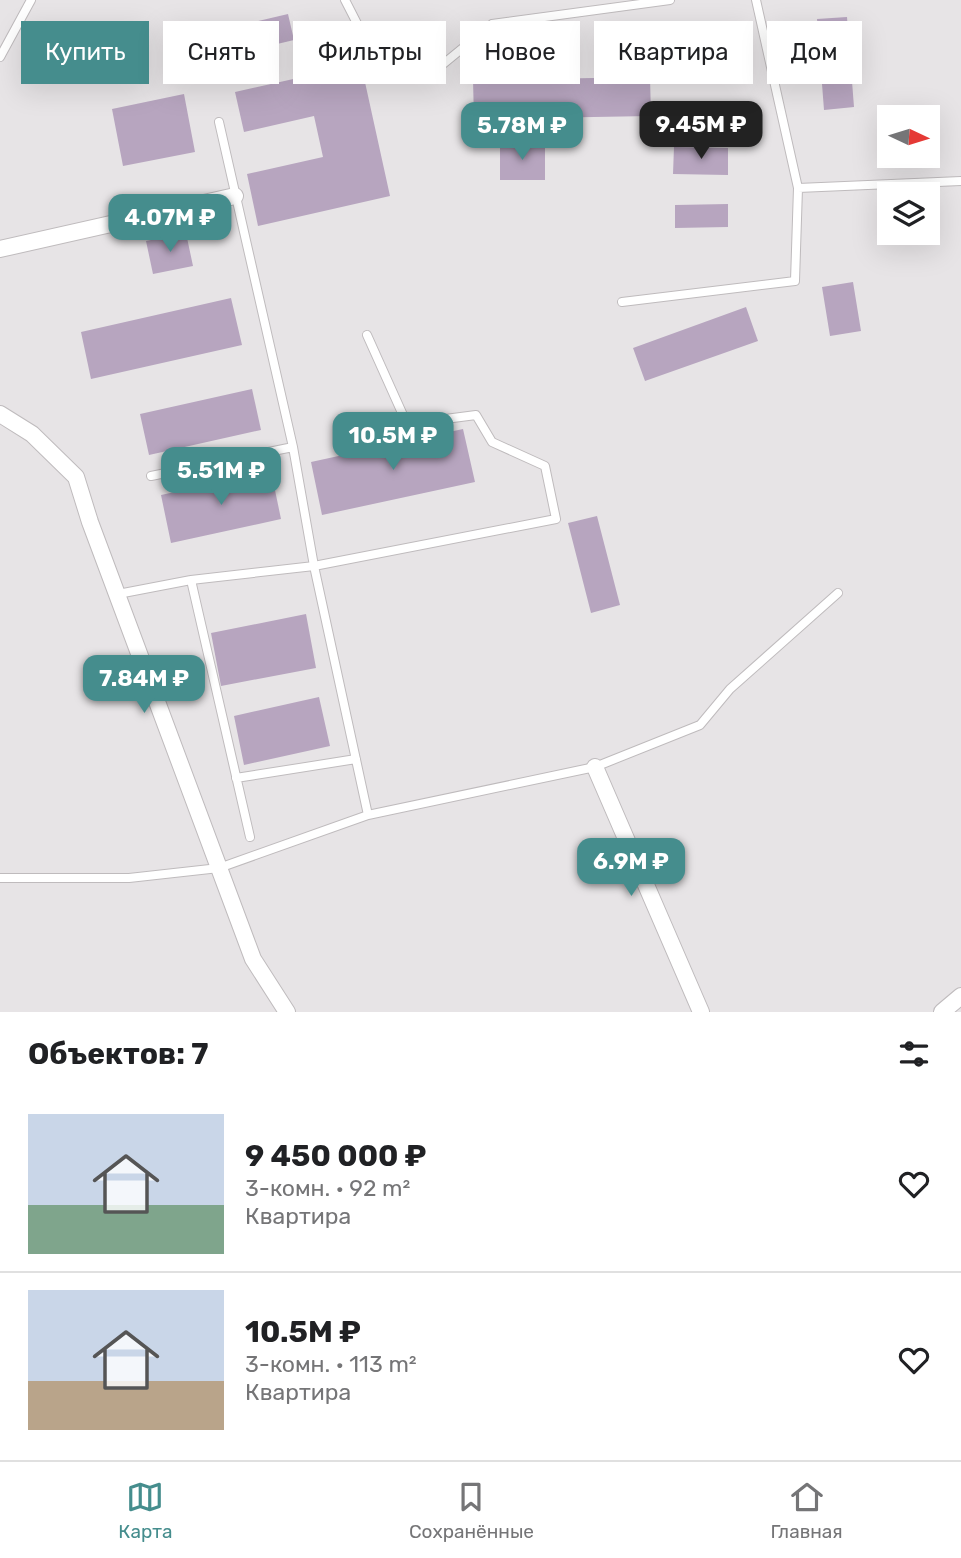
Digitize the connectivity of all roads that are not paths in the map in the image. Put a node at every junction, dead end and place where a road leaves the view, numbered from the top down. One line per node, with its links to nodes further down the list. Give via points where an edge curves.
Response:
1 (32, 0): 5 (lane)
2 (345, 0): 3 (lane, via 366,41 415,63 442,65 492,24)
3 (670, 0)
4 (756, 0): 8 (lane)
5 (0, 57)
6 (219, 122): 9 (lane)
7 (961, 181): 8 (lane)
8 (798, 188): 11 (lane, via 795,281)
9 (235, 197): 10 (street); 14 (lane)
10 (0, 249)
11 (622, 302)
12 (367, 335): 16 (lane, via 407,424 476,415 492,442 545,466 556,519)
13 (0, 414): 19 (street, via 32,434 75,477)
14 (293, 447): 15 (lane); 16 (lane)
15 (151, 477)
16 (314, 566): 17 (lane); 20 (lane)
17 (191, 580): 19 (lane); 22 (lane)
18 (838, 593): 21 (lane, via 730,689 700,725)
19 (118, 594): 25 (street)
20 (356, 759): 22 (lane); 23 (lane)
21 (595, 767): 23 (lane); 29 (street)
22 (236, 778): 24 (lane)
23 (368, 815): 25 (lane)
24 (250, 837)
25 (219, 867): 26 (lane, via 129,878); 28 (street, via 253,959)
26 (0, 878)
27 (961, 996): 30 (street)
28 (288, 1012)
29 (701, 1012)
30 (942, 1012)

